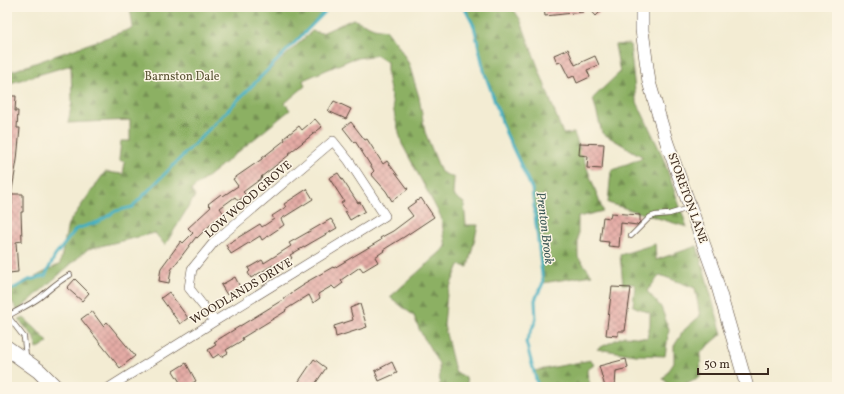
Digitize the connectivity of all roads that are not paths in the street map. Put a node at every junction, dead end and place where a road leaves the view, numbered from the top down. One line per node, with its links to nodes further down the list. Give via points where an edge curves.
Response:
1 (642, 7): 2 (street, STORETON LANE, via 642,30 649,82)
2 (691, 207): 4 (lane, via 650,217); 12 (street, STORETON LANE, via 714,273)
3 (385, 216): 7 (street, WOODLANDS DRIVE); 7 (street, LOW WOOD GROVE, via 333,141 215,241 192,269 189,288)
4 (631, 236)
5 (70, 275): 6 (lane, via 26,306)
6 (7, 315): 9 (lane, via 24,337)
7 (215, 321): 11 (street, WOODLANDS DRIVE)
8 (7, 348): 9 (main road)
9 (27, 362): 10 (main road)
10 (54, 387)
11 (110, 387)
12 (747, 387)

